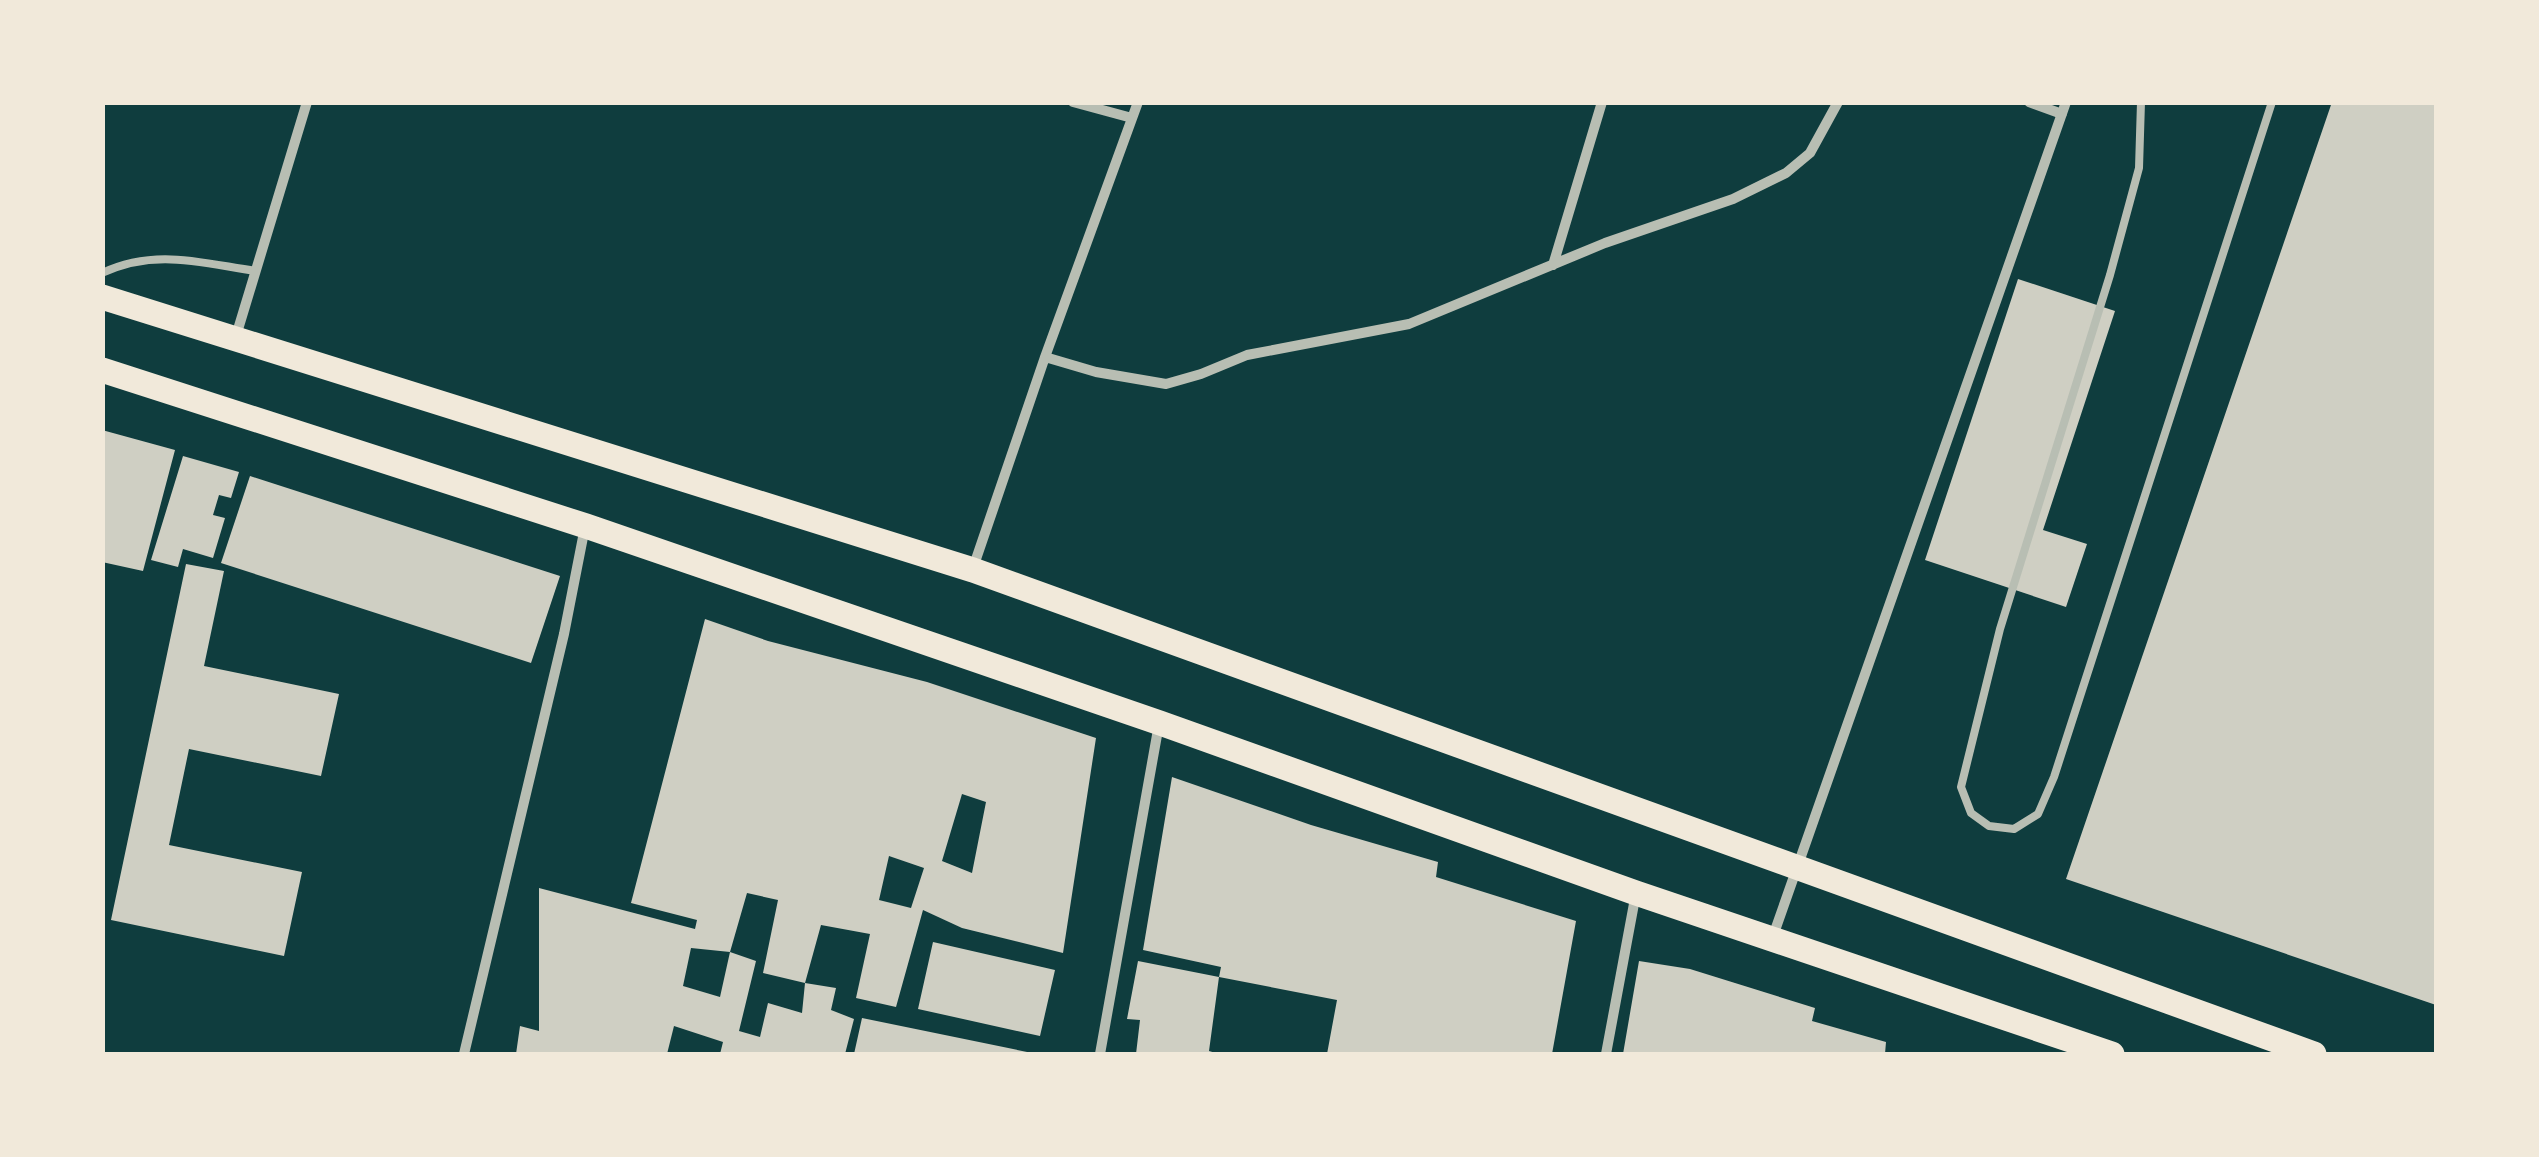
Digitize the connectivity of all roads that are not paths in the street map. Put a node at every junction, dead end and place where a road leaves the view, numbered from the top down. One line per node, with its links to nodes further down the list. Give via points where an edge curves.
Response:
1 (307, 102): 12 (street)
2 (1073, 102): 10 (street)
3 (1138, 102): 10 (street)
4 (1602, 102): 11 (street)
5 (1838, 102): 11 (street, via 1810,153 1786,173)
6 (2029, 102): 9 (street)
7 (2141, 102): 8 (lane, via 2139,168 2000,629 1960,788 1970,813 1988,826 2014,829 2038,814 2054,777)
8 (2272, 102)
9 (2064, 108): 21 (street)
10 (1132, 118): 16 (street)
11 (1552, 265): 16 (street, via 1409,324 1247,355 1166,384)
12 (256, 271): 13 (lane, via 166,257 128,261); 15 (street)
13 (102, 273)
14 (102, 297): 15 (main road)
15 (236, 338): 19 (main road)
16 (1045, 357): 19 (street)
17 (102, 370): 18 (main road)
18 (586, 526): 20 (main road); 24 (street)
19 (973, 570): 21 (main road)
20 (1160, 722): 22 (main road); 25 (street)
21 (1796, 869): 23 (street); 28 (main road)
22 (1636, 893): 23 (main road); 26 (street)
23 (1772, 940): 27 (main road)
24 (464, 1054)
25 (1100, 1054)
26 (1606, 1054)
27 (2112, 1054)
28 (2314, 1054)

